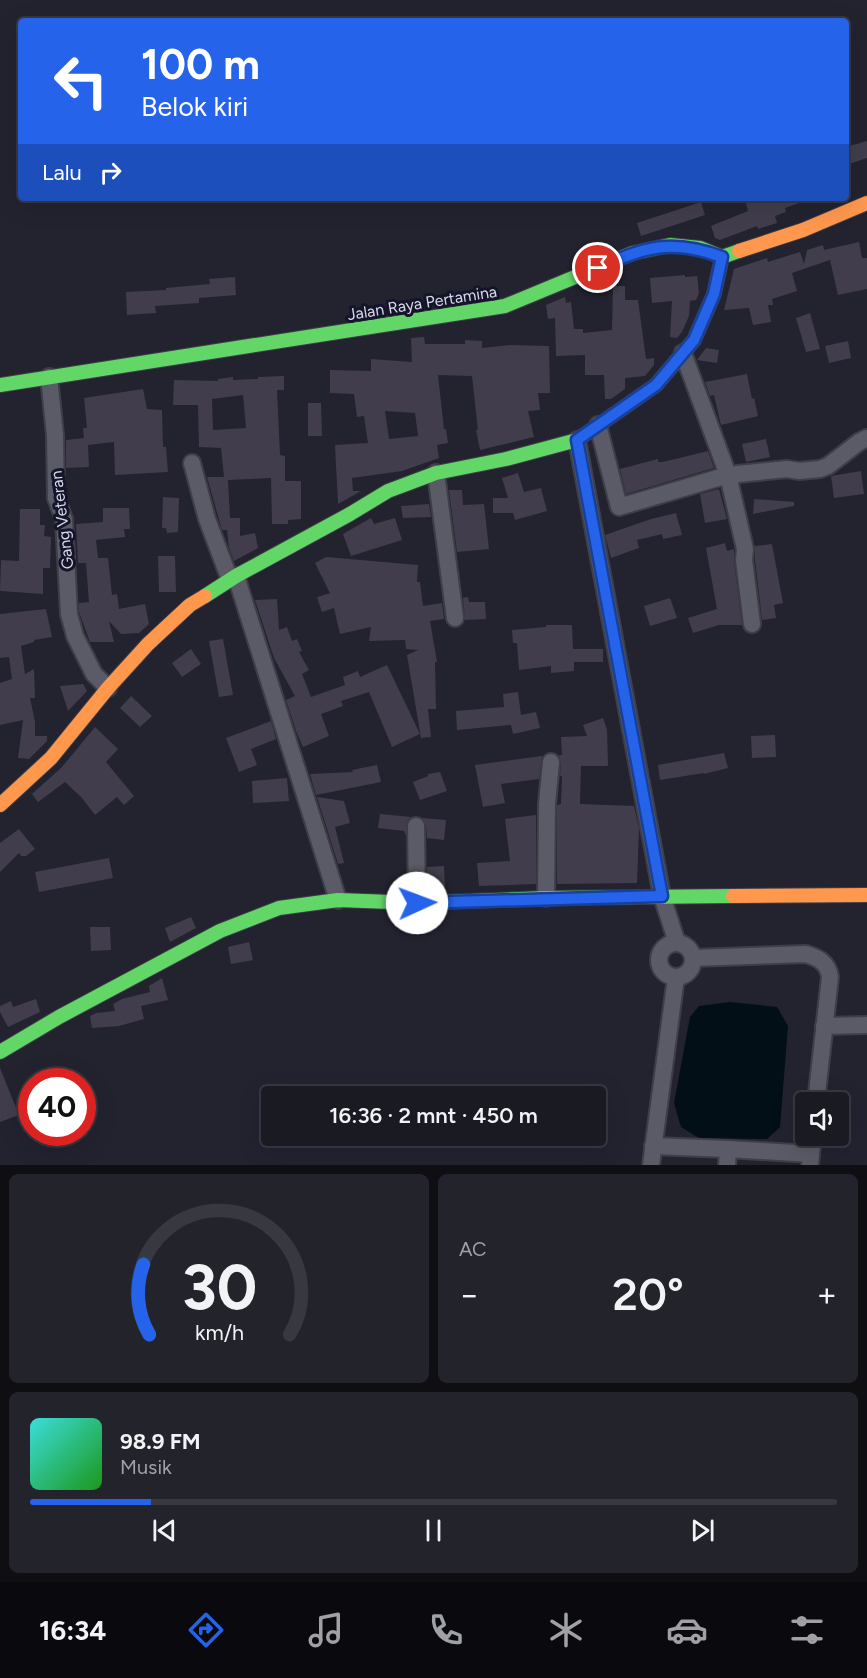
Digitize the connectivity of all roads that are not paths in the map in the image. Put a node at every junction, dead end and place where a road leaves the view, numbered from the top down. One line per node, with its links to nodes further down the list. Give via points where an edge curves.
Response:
1 (867, 203): 2 (street)
2 (722, 257): 3 (street, via 714,294 694,340); 4 (street, Jalan Raya Pertamina, via 700,248 670,245 633,252 505,306)
3 (683, 353): 6 (street, via 656,385); 11 (street)
4 (49, 377): 5 (street, Jalan Raya Pertamina); 15 (street, Gang Veteran, via 56,498 64,519 69,614 94,674)
5 (0, 384)
6 (598, 425): 8 (street); 11 (street, via 619,507)
7 (867, 438): 11 (street, via 820,470)
8 (577, 440): 10 (street); 20 (street)
9 (192, 463): 12 (street, via 207,519)
10 (436, 473): 12 (street, via 388,491); 13 (street)
11 (728, 475): 14 (street, via 746,549)
12 (233, 578): 15 (street, via 190,604); 22 (street)
13 (454, 618)
14 (752, 624)
15 (108, 688): 17 (street, via 51,758)
16 (551, 762): 21 (street)
17 (0, 805)
18 (416, 826): 23 (street)
19 (867, 895): 20 (street)
20 (662, 896): 21 (street); 24 (street)
21 (546, 898): 23 (street)
22 (338, 900): 23 (street); 29 (street, via 279,908 220,931)
23 (417, 903)
24 (677, 943): 25 (street, via 688,948); 26 (street, via 666,947 660,956 662,968)
25 (693, 958): 26 (street, via 691,969); 27 (street, via 806,954 817,957 828,968 830,977)
26 (676, 977): 31 (street)
27 (824, 1026): 28 (street); 30 (street)
28 (867, 1026)
29 (0, 1052)
30 (817, 1092)
31 (653, 1146): 32 (street); 34 (street)
32 (728, 1157): 33 (street)
33 (810, 1160)
34 (651, 1165)

